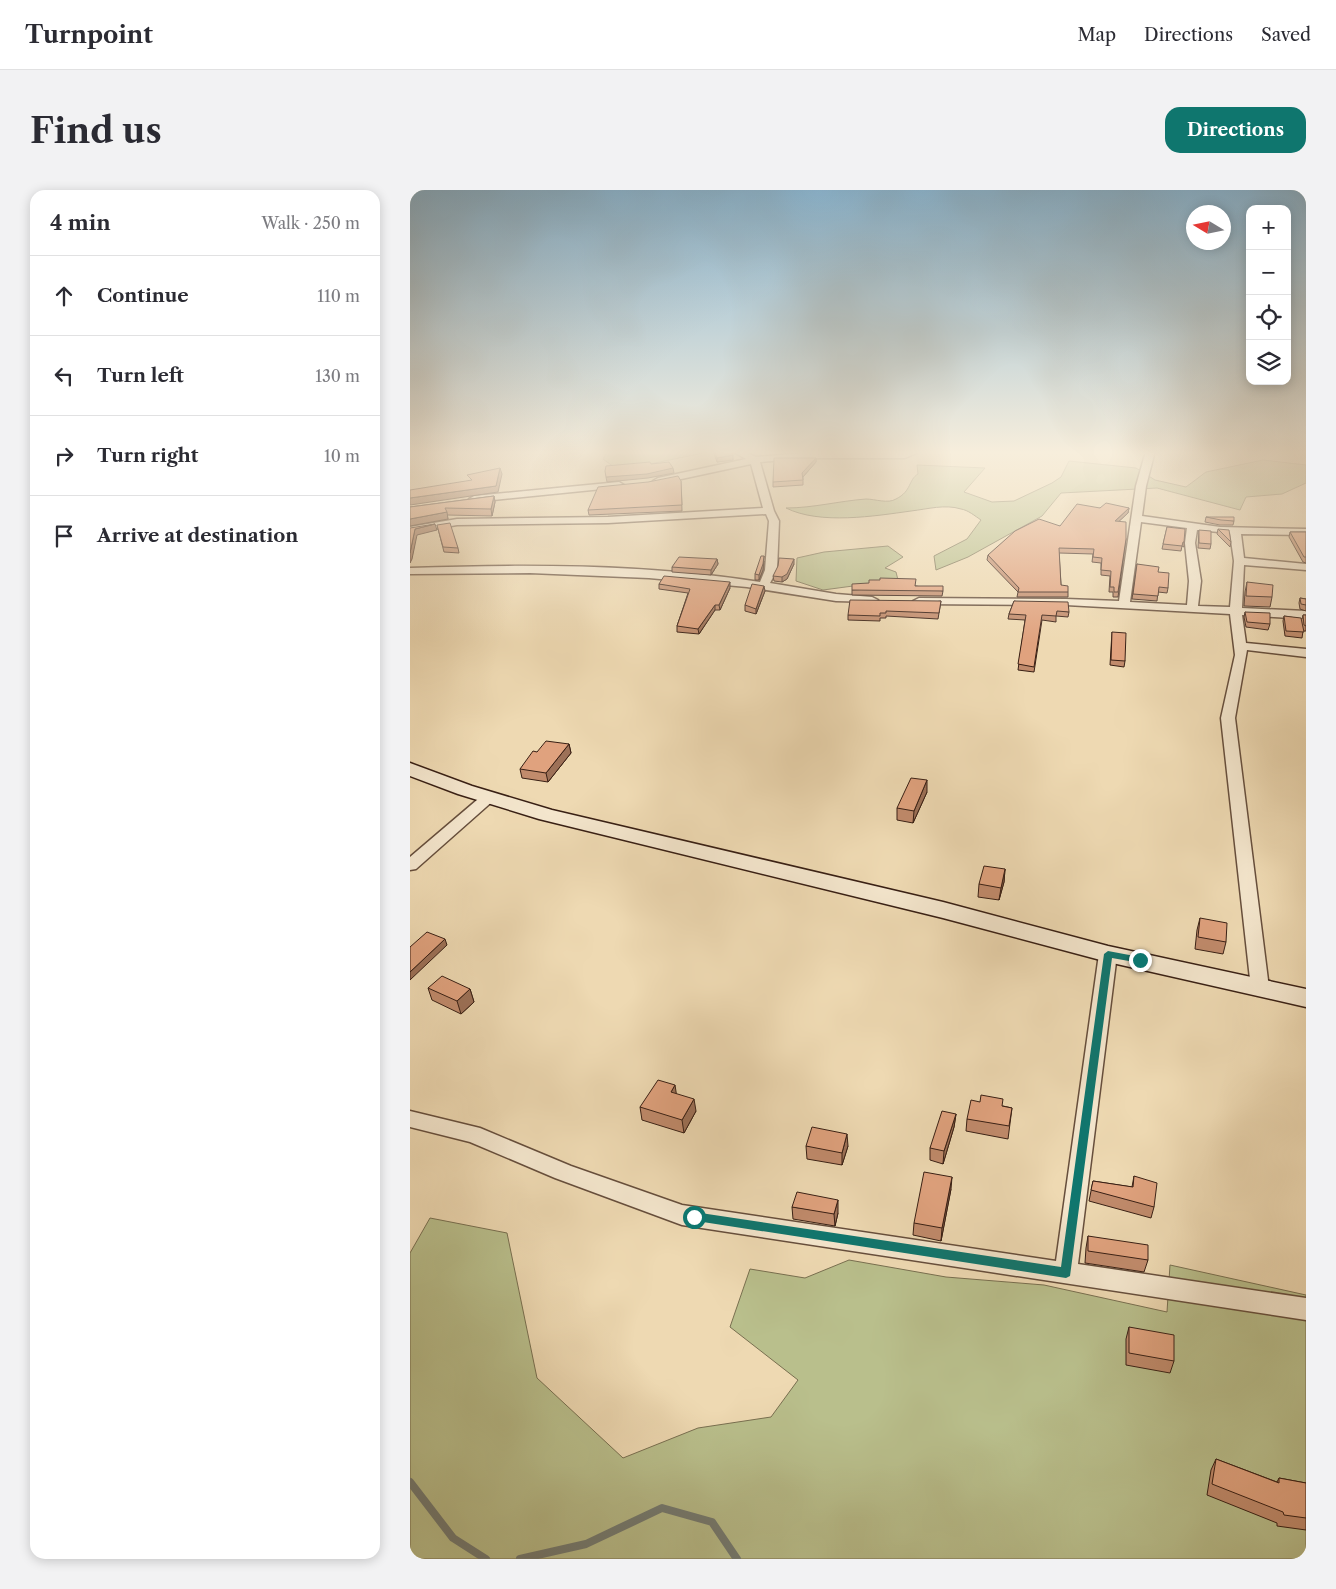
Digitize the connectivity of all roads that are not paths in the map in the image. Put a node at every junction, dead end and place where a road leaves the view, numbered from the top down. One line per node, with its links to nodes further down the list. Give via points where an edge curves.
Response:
1 (699, 515): 6 (street, via 457,522)
2 (771, 515): 12 (street, via 774,521 771,570)
3 (1137, 515): 4 (street)
4 (1137, 518): 5 (street); 15 (street)
5 (1192, 527): 7 (street); 16 (street, via 1190,543 1195,582)
6 (410, 530)
7 (1235, 531): 8 (street); 9 (street)
8 (1306, 532)
9 (1239, 560): 10 (street); 17 (street)
10 (1306, 567)
11 (410, 571): 12 (street, via 576,570)
12 (764, 585): 13 (street, via 849,600)
13 (882, 600)
14 (910, 601): 15 (street)
15 (1124, 605): 16 (street)
16 (1192, 608): 17 (street)
17 (1236, 611): 18 (street); 19 (street)
18 (1306, 616)
19 (1241, 646): 20 (street); 25 (street, via 1228,718)
20 (1306, 653)
21 (410, 770): 22 (main road)
22 (489, 797): 23 (street); 24 (main road, via 555,818 943,910)
23 (410, 865)
24 (1108, 954): 25 (main road); 28 (street)
25 (1260, 988): 26 (main road)
26 (1306, 998)
27 (410, 1119): 28 (street, via 473,1134 563,1172 682,1215)
28 (1066, 1272): 29 (street)
29 (1306, 1309)

